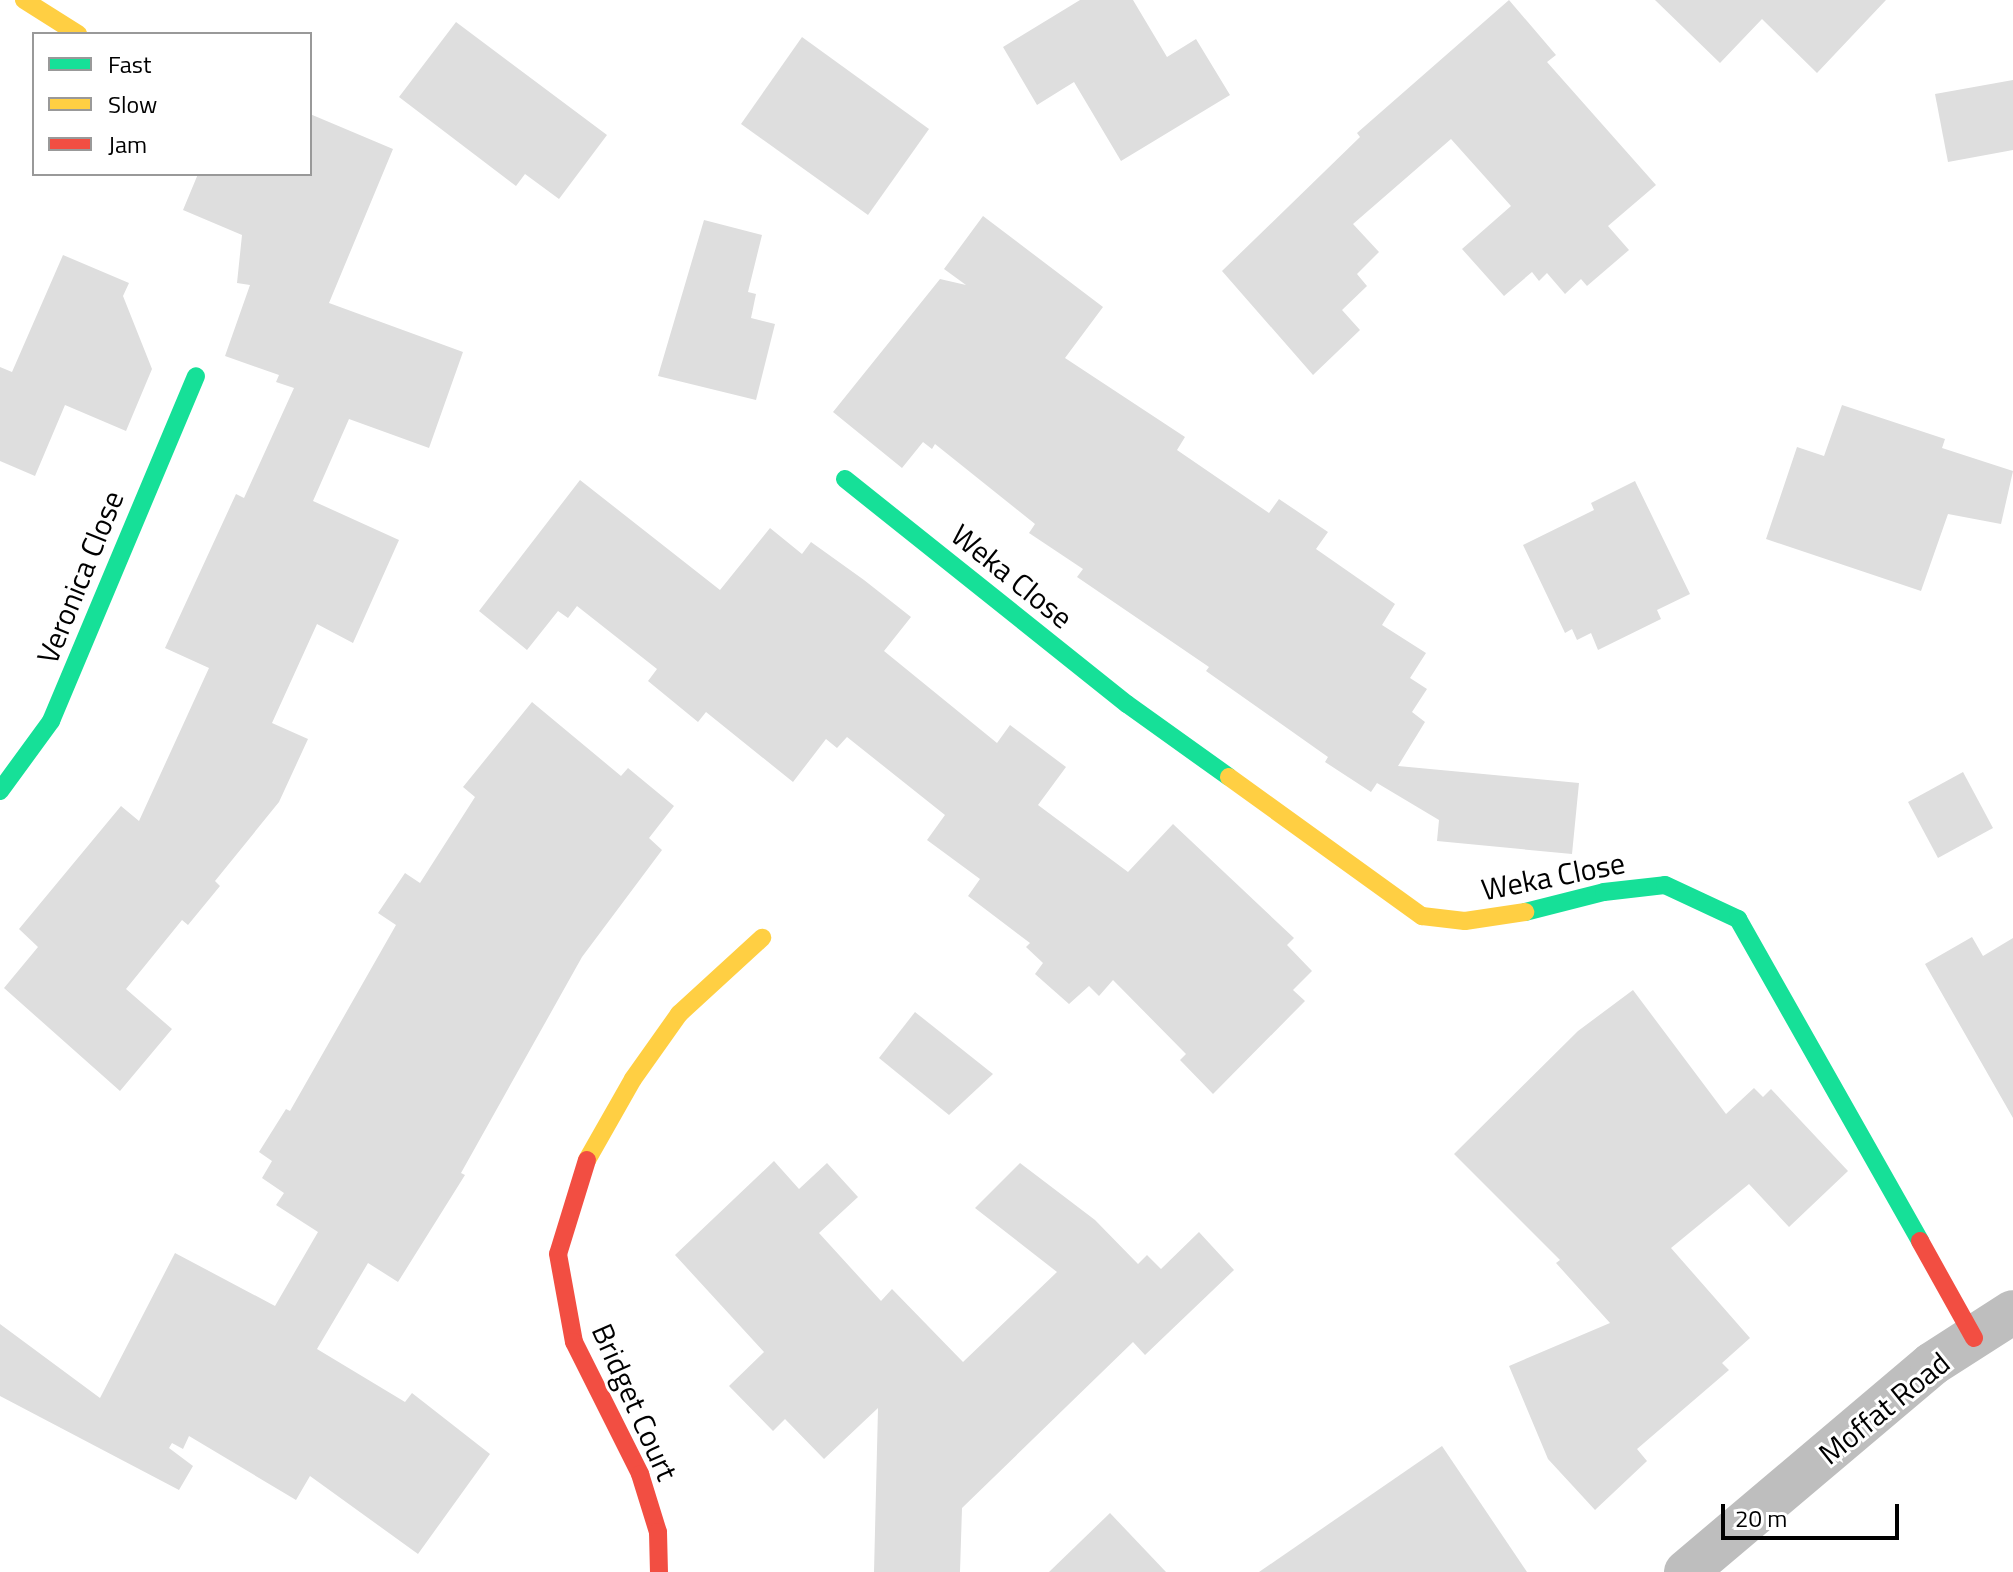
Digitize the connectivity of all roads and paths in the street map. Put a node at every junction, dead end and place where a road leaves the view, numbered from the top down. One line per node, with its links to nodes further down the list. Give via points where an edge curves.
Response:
1 (24, 0): 2 (street)
2 (75, 32)
3 (196, 376): 5 (street, Veronica Close, via 51,721)
4 (845, 479): 8 (street, Weka Close, via 1127,704 1422,916 1465,921 1506,917 1604,892 1665,885 1738,919)
5 (0, 791)
6 (762, 938): 9 (street, Bridget Court, via 679,1014 633,1079 593,1144 572,1195 558,1254 574,1342 640,1474 658,1532)
7 (2013, 1312): 8 (street, Moffat Road)
8 (1974, 1338): 10 (street, Moffat Road, via 1932,1364)
9 (659, 1572)
10 (1686, 1572)

